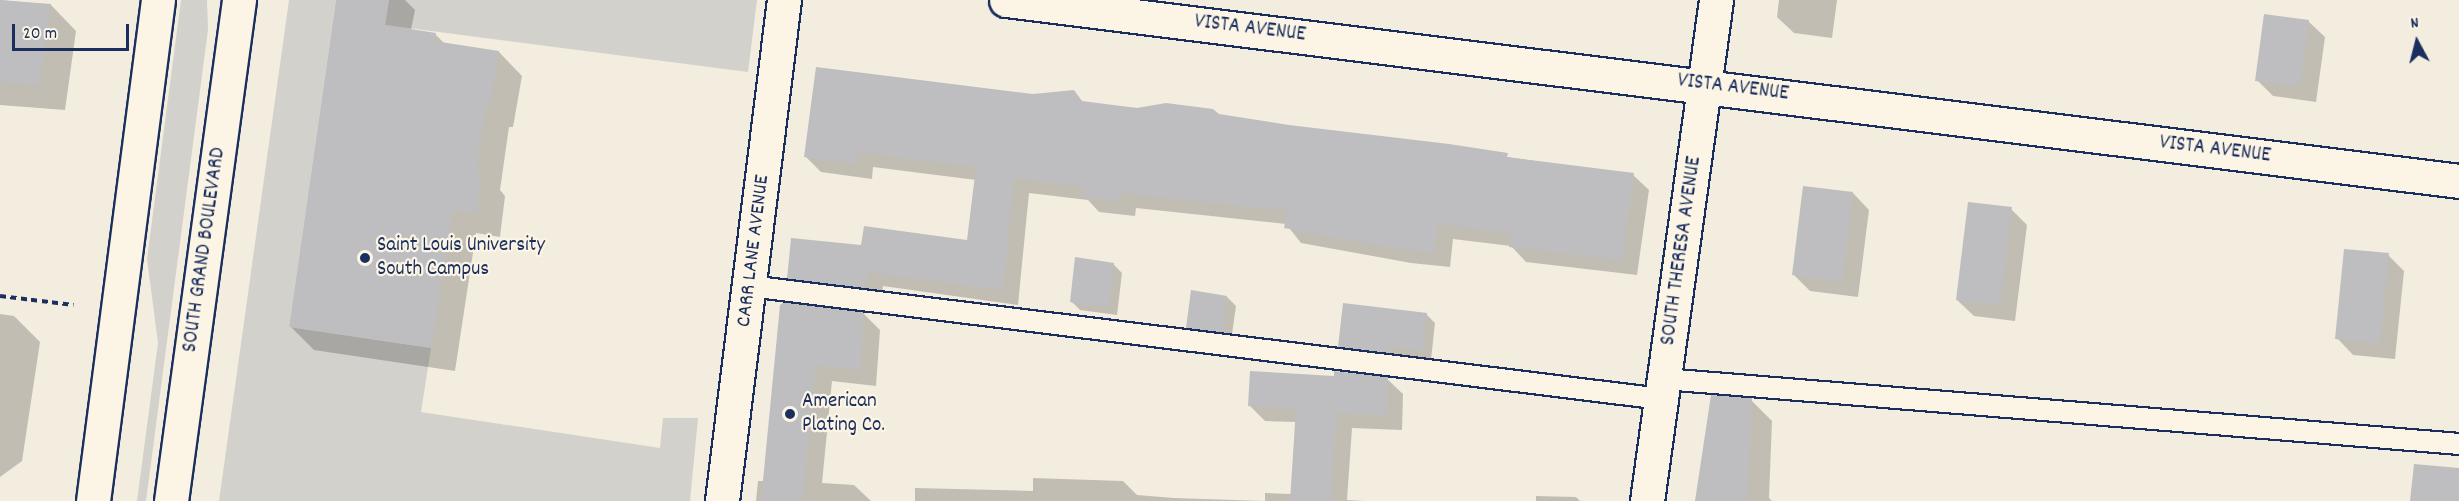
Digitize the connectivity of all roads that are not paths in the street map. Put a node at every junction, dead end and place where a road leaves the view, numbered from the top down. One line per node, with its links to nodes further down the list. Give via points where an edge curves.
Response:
1 (158, 0): 11 (street)
2 (239, 0): 12 (street, SOUTH GRAND BOULEVARD)
3 (784, 0): 8 (street, CARR LANE AVENUE)
4 (1006, 0): 6 (street, VISTA AVENUE)
5 (1716, 0): 6 (street, SOUTH THERESA AVENUE)
6 (1705, 84): 7 (street, VISTA AVENUE); 9 (street, SOUTH THERESA AVENUE)
7 (2459, 181)
8 (749, 286): 9 (lane); 13 (street, CARR LANE AVENUE)
9 (1663, 389): 10 (lane); 14 (street, SOUTH THERESA AVENUE)
10 (2459, 444)
11 (93, 501)
12 (171, 501)
13 (722, 501)
14 (1647, 501)

